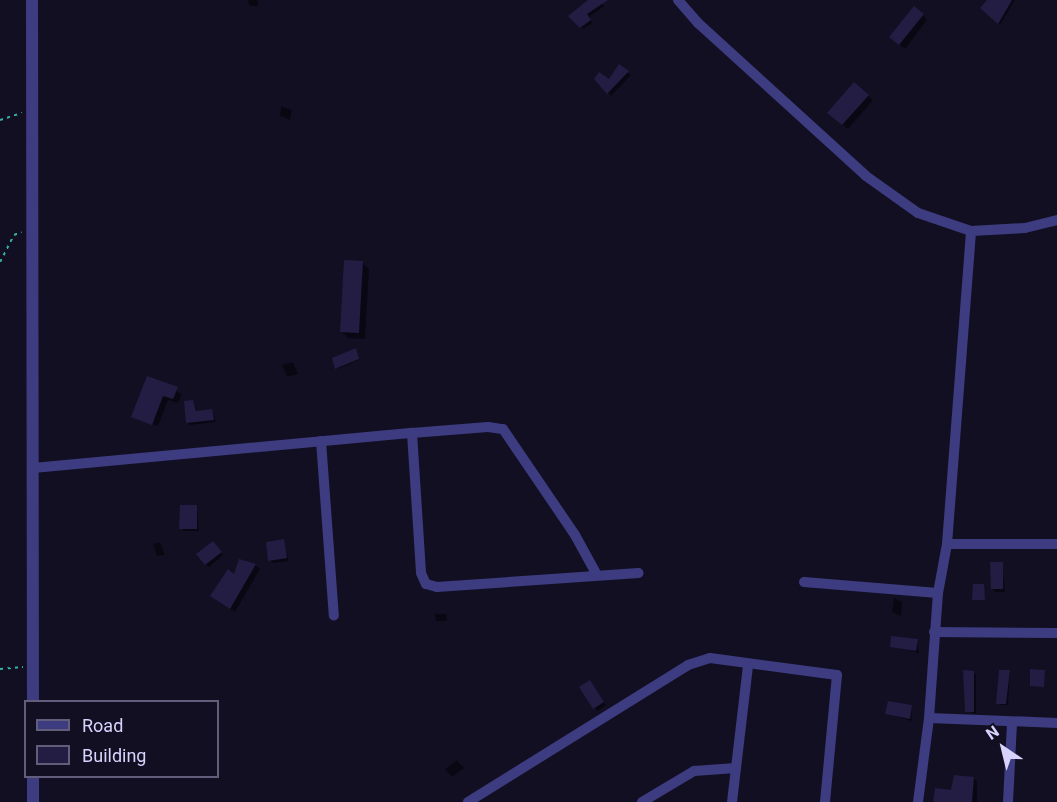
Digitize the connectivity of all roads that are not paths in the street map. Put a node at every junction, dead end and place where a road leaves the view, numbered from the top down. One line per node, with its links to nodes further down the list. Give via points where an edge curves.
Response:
1 (32, 0): 7 (street)
2 (678, 0): 4 (street, via 698,23 890,196 943,224)
3 (1057, 220): 4 (street, via 1025,228)
4 (971, 231): 8 (street)
5 (411, 433): 6 (street); 11 (street, via 503,429 575,535); 11 (street, via 426,584 437,587)
6 (321, 441): 7 (street); 14 (street)
7 (33, 468): 18 (street)
8 (946, 544): 9 (street); 13 (street)
9 (1057, 544)
10 (639, 573): 11 (street)
11 (597, 575)
12 (804, 582): 13 (street)
13 (938, 593): 15 (street)
14 (334, 616)
15 (934, 632): 16 (street); 19 (street)
16 (1057, 633)
17 (748, 665): 22 (street); 25 (street, via 710,658 688,664); 28 (street, via 837,675)
18 (33, 700)
19 (929, 718): 20 (street); 29 (street)
20 (1012, 722): 21 (street); 30 (street)
21 (1057, 723)
22 (736, 768): 26 (street, via 694,771); 27 (street)
23 (33, 778): 24 (street)
24 (33, 802)
25 (468, 802)
26 (642, 802)
27 (732, 802)
28 (825, 802)
29 (918, 802)
30 (1008, 802)

